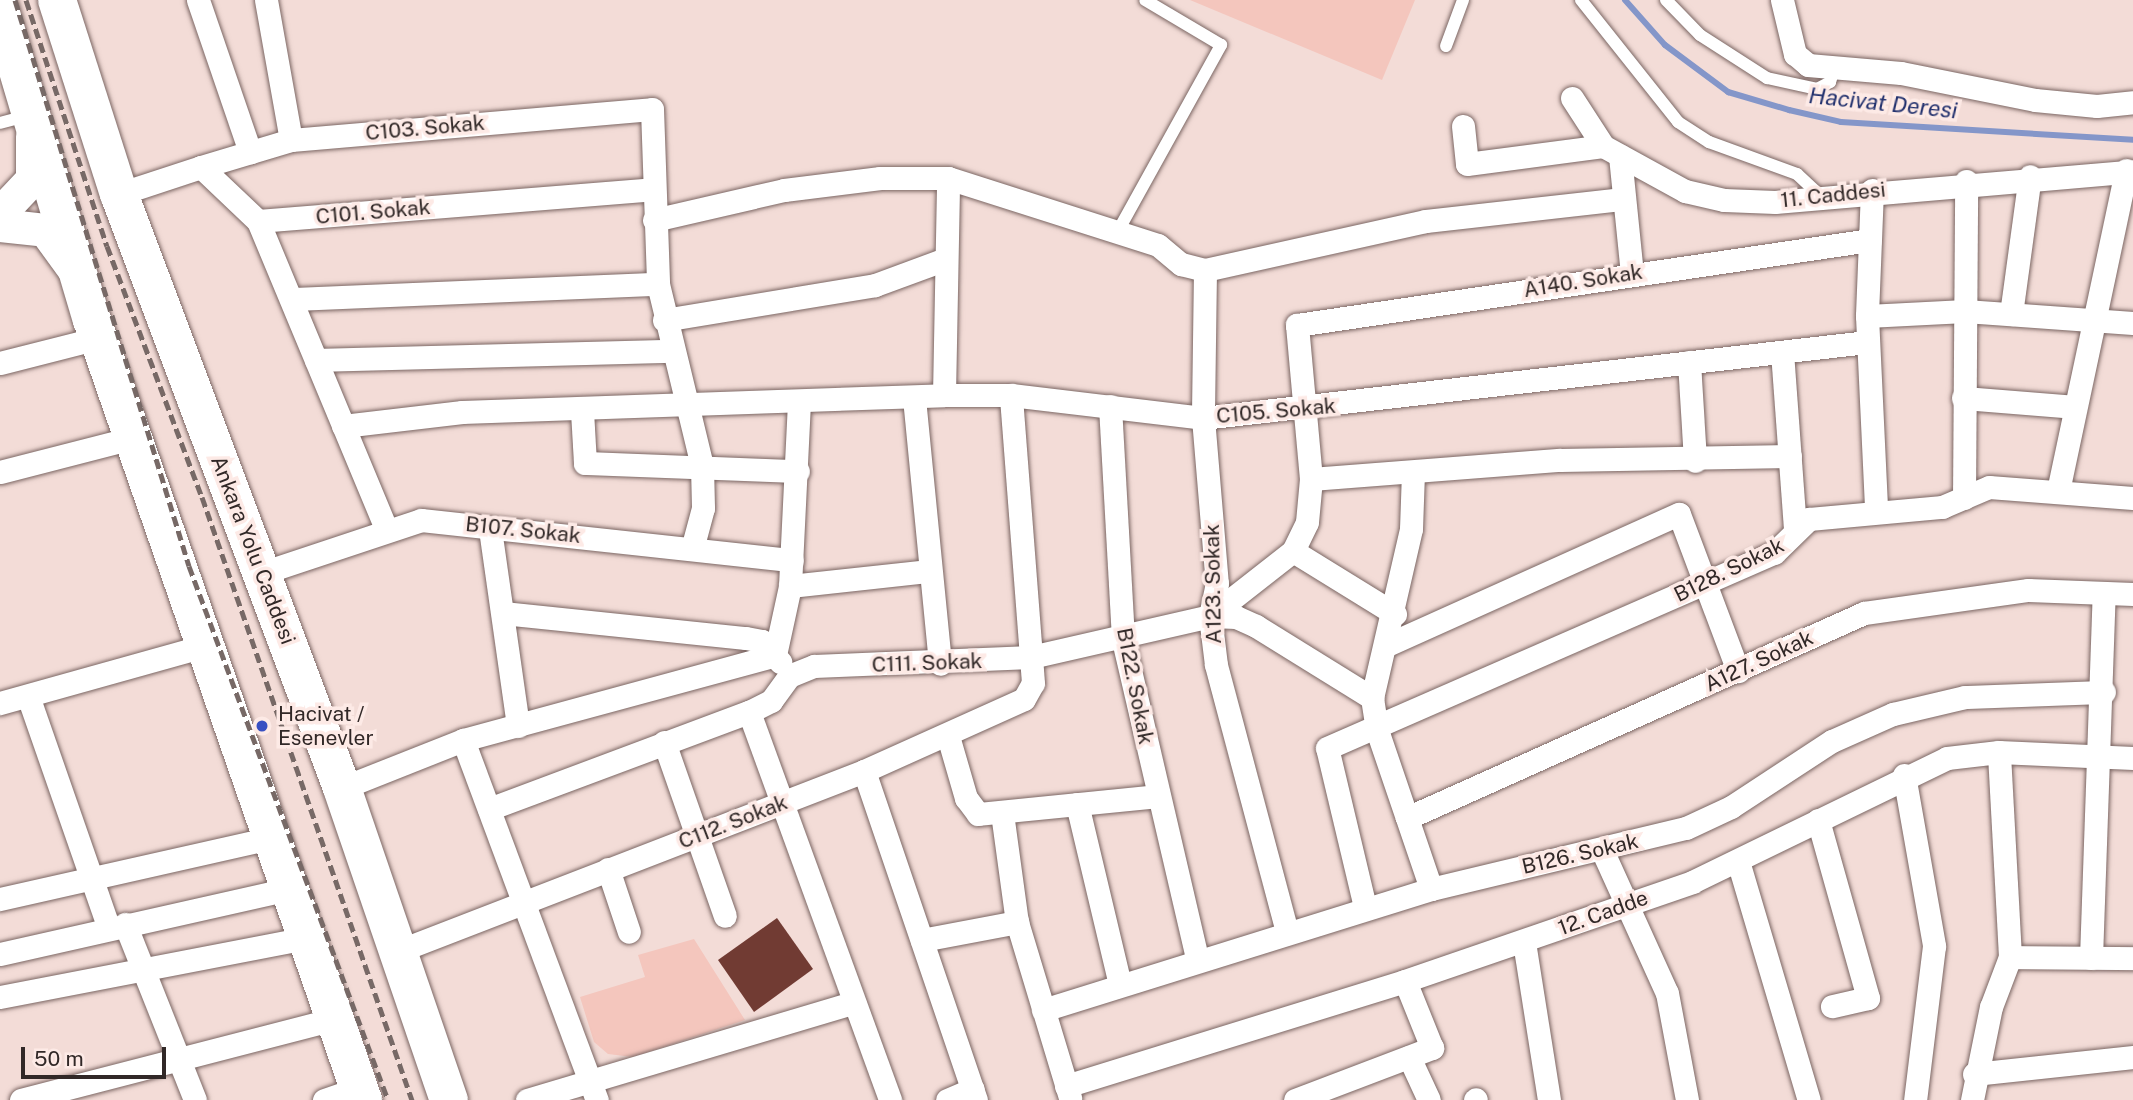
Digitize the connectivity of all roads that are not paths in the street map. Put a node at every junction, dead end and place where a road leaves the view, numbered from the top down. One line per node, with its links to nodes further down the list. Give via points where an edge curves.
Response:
1 (57, 0): 26 (highway, Ankara Yolu Caddesi)
2 (198, 0): 18 (street)
3 (266, 0): 16 (street)
4 (1145, 0): 33 (lane, via 1221,45)
5 (1463, 0): 10 (lane)
6 (1581, 0): 27 (lane, via 1678,122 1709,142 1797,174)
7 (1666, 0): 11 (lane, via 1709,42 1767,79 1817,89 1830,82)
8 (1782, 0): 11 (street, via 1795,54 1808,65)
9 (0, 9): 14 (highway)
10 (1446, 46)
11 (1835, 67): 13 (street, via 1901,73 2035,100 2097,106)
12 (1572, 98): 17 (street)
13 (2133, 102)
14 (20, 119): 29 (main road, via 32,179 22,197); 38 (highway)
15 (1463, 126): 17 (street, via 1467,164)
16 (291, 140): 18 (street, C103. Sokak); 24 (street, C103. Sokak, via 652,109)
17 (1611, 151): 27 (street, 11. Caddesi, via 1685,191 1724,200); 28 (street)
18 (250, 152): 19 (street, C103. Sokak)
19 (201, 167): 26 (street); 31 (street)
20 (2130, 170): 21 (street, 11. Caddesi); 44 (street)
21 (2030, 176): 23 (street, 11. Caddesi); 42 (street)
22 (948, 178): 30 (street, via 880,178 784,190); 33 (street); 35 (street)
23 (1966, 181): 25 (street, 11. Caddesi); 41 (street)
24 (653, 189): 30 (street); 31 (street, C101. Sokak)
25 (1872, 190): 27 (street, 11. Caddesi); 34 (street)
26 (119, 194): 85 (highway, Ankara Yolu Caddesi)
27 (1821, 196)
28 (1623, 199): 36 (street, via 1426,221); 37 (street)
29 (0, 213)
30 (654, 220): 39 (street)
31 (258, 221): 40 (street)
32 (0, 225): 38 (main road, via 45,230)
33 (1118, 231): 36 (street)
34 (1870, 240): 37 (street, A140. Sokak); 43 (street)
35 (943, 260): 45 (street, via 875,285); 54 (street)
36 (1205, 270): 64 (street, A123. Sokak)
37 (1632, 274): 62 (street, A140. Sokak, via 1297,325)
38 (79, 281): 47 (highway)
39 (658, 284): 40 (street); 45 (street)
40 (294, 299): 51 (street)
41 (1965, 311): 42 (street); 43 (street); 57 (street)
42 (2011, 314): 44 (street)
43 (1867, 316): 48 (street)
44 (2096, 319): 46 (street); 61 (street)
45 (664, 320): 49 (street)
46 (2133, 323)
47 (98, 338): 53 (street); 66 (highway)
48 (1867, 342): 50 (street, C105. Sokak); 77 (street)
49 (671, 351): 51 (street); 59 (street)
50 (1782, 352): 52 (street, C105. Sokak); 67 (street)
51 (316, 360): 65 (street)
52 (1689, 362): 62 (street, C105. Sokak); 68 (street)
53 (0, 363)
54 (944, 395): 55 (street, C105. Sokak); 56 (street, C105. Sokak)
55 (1011, 395): 60 (street, C105. Sokak); 97 (street, C112. Sokak)
56 (914, 398): 58 (street, C105. Sokak); 84 (street)
57 (1964, 398): 61 (street); 75 (street)
58 (799, 402): 59 (street, C105. Sokak); 71 (street)
59 (683, 406): 63 (street, C105. Sokak); 69 (street)
60 (1110, 406): 64 (street, C105. Sokak); 93 (street, B122. Sokak)
61 (2074, 407): 74 (street)
62 (1307, 410): 64 (street, C105. Sokak); 73 (street)
63 (582, 411): 65 (street, C105. Sokak, via 462,412); 69 (street, via 585,463)
64 (1203, 418): 92 (street, A123. Sokak, via 1217,583)
65 (342, 426): 79 (street)
66 (132, 438): 70 (street); 95 (highway)
67 (1790, 456): 68 (street); 78 (street)
68 (1695, 461): 72 (street, via 1560,460)
69 (702, 466): 71 (street); 81 (street, via 703,508)
70 (0, 471)
71 (798, 471): 83 (street)
72 (1413, 472): 73 (street); 91 (street, via 1411,529)
73 (1311, 479): 82 (street, via 1307,522)
74 (2058, 491): 75 (street, B128. Sokak, via 1989,487); 76 (street, B128. Sokak)
75 (1964, 498): 77 (street, B128. Sokak, via 1942,507)
76 (2133, 498)
77 (1876, 510): 78 (street, B128. Sokak)
78 (1795, 527): 86 (street, B128. Sokak, via 1784,547)
79 (386, 529): 80 (street, B107. Sokak, via 421,520); 85 (street, B107. Sokak)
80 (490, 529): 81 (street, B107. Sokak); 90 (street)
81 (692, 549): 83 (street, B107. Sokak)
82 (1293, 551): 91 (street); 92 (street)
83 (792, 560): 87 (street)
84 (928, 571): 87 (street); 98 (street)
85 (262, 573): 116 (highway, Ankara Yolu Caddesi)
86 (1704, 584): 94 (street, via 1679,514); 99 (street); 107 (street, B128. Sokak)
87 (790, 586): 96 (street)
88 (2104, 594): 89 (street, A127. Sokak); 99 (street, A127. Sokak, via 2028,590 1864,613); 101 (street)
89 (2133, 594)
90 (503, 613): 96 (street, via 746,638); 106 (street)
91 (1395, 614): 94 (street)
92 (1210, 616): 93 (street, C111. Sokak); 103 (street, C111. Sokak, via 1256,626); 139 (street, A123. Sokak, via 1216,665)
93 (1123, 640): 97 (street, C111. Sokak); 117 (street, B122. Sokak)
94 (1387, 645): 103 (street)
95 (204, 646): 102 (street); 125 (highway)
96 (775, 654): 100 (street); 106 (street)
97 (1031, 657): 98 (street, C111. Sokak); 108 (street, C112. Sokak, via 1033,683 1024,699)
98 (940, 664): 100 (street, C111. Sokak, via 814,666)
99 (1738, 671): 122 (street, A127. Sokak)
100 (789, 676): 105 (street, via 771,701)
101 (2104, 692): 112 (street); 126 (street, B126. Sokak, via 1965,697 1893,713 1796,761 1720,812)
102 (28, 696): 104 (street); 129 (street)
103 (1372, 698): 107 (street)
104 (0, 703)
105 (749, 712): 110 (street); 118 (street)
106 (518, 726): 109 (street)
107 (1377, 730): 122 (street); 135 (street, B128. Sokak, via 1327,748)
108 (948, 736): 114 (street, C112. Sokak); 121 (street, via 966,798 978,814)
109 (463, 740): 116 (street); 120 (street)
110 (664, 742): 120 (street); 124 (street)
111 (1999, 752): 112 (street, 12. Cadde); 115 (street, 12. Cadde, via 1948,758); 146 (street)
112 (2103, 756): 113 (street, 12. Cadde); 147 (street)
113 (2133, 758)
114 (863, 771): 118 (street, C112. Sokak); 142 (street)
115 (1904, 775): 123 (street, 12. Cadde); 177 (street, via 1934,946)
116 (342, 788): 144 (highway, Ankara Yolu Caddesi)
117 (1157, 796): 119 (street); 149 (street, B122. Sokak)
118 (779, 804): 124 (street, C112. Sokak); 154 (street)
119 (1077, 804): 121 (street); 152 (street)
120 (489, 809): 133 (street)
121 (1002, 813): 137 (street)
122 (1407, 818): 130 (street)
123 (1818, 820): 127 (street, 12. Cadde); 155 (street, via 1867,998)
124 (695, 836): 128 (street, C112. Sokak); 136 (street)
125 (271, 838): 129 (street); 131 (highway)
126 (1602, 850): 130 (street, B126. Sokak); 134 (street)
127 (1738, 861): 134 (street, 12. Cadde); 176 (street)
128 (608, 869): 133 (street, C112. Sokak); 140 (street)
129 (92, 878): 132 (street); 138 (street)
130 (1431, 889): 135 (street, B126. Sokak)
131 (289, 890): 138 (street); 141 (highway)
132 (0, 899)
133 (523, 900): 144 (street, C112. Sokak); 162 (street)
134 (1629, 902): 143 (street, 12. Cadde); 175 (street, via 1667,993)
135 (1365, 907): 139 (street, B126. Sokak)
136 (725, 916)
137 (1017, 922): 142 (street); 156 (street)
138 (117, 926): 145 (street); 150 (street)
139 (1287, 931): 149 (street, B126. Sokak)
140 (629, 932)
141 (306, 938): 150 (street); 157 (highway)
142 (922, 940): 164 (street)
143 (1524, 942): 151 (street, 12. Cadde); 174 (street)
144 (396, 951): 168 (highway, Ankara Yolu Caddesi)
145 (0, 954)
146 (2010, 957): 147 (street); 161 (street)
147 (2091, 958): 148 (street)
148 (2133, 958)
149 (1197, 960): 152 (street, B126. Sokak)
150 (146, 974): 153 (street); 158 (street)
151 (1405, 981): 159 (street, via 1432,1048); 163 (street, 12. Cadde)
152 (1120, 984): 156 (street, B126. Sokak)
153 (0, 997)
154 (853, 1003): 162 (street); 170 (street)
155 (1832, 1006)
156 (1042, 1010): 163 (street)
157 (334, 1018): 158 (street); 165 (highway)
158 (179, 1056): 166 (street); 167 (street)
159 (1409, 1057): 172 (street); 173 (street)
160 (2133, 1057): 161 (street)
161 (1974, 1074): 178 (street)
162 (593, 1089): 169 (street)
163 (1069, 1093)
164 (975, 1095): 171 (street)
165 (348, 1096)
166 (21, 1100)
167 (195, 1100)
168 (449, 1100)
169 (527, 1100)
170 (890, 1100)
171 (947, 1100)
172 (1295, 1100)
173 (1429, 1100)
174 (1549, 1100)
175 (1687, 1100)
176 (1809, 1100)
177 (1915, 1100)
178 (1972, 1100)

